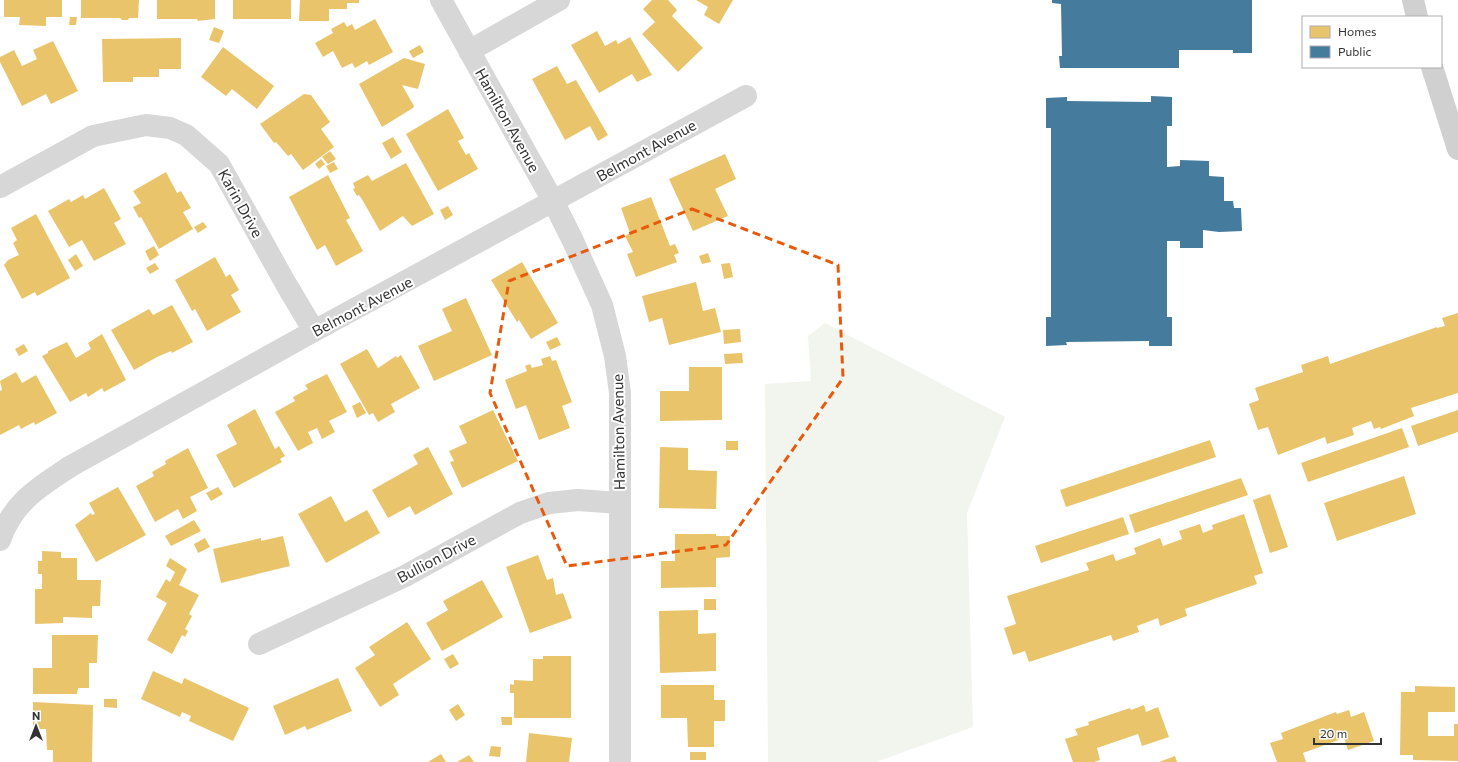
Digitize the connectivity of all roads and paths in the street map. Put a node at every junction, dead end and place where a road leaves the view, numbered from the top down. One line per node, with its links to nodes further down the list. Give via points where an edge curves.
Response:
1 (441, 0): 5 (street, Hamilton Avenue)
2 (560, 0): 5 (street)
3 (1414, 0): 4 (street)
4 (1418, 16)
5 (469, 51): 10 (street, Hamilton Avenue)
6 (1432, 68): 8 (street)
7 (746, 96): 10 (street, Belmont Avenue)
8 (1458, 149)
9 (0, 188): 11 (street, Karin Drive, via 93,136 146,125 176,130 186,135 219,164)
10 (553, 201): 11 (street, Belmont Avenue); 12 (street, Hamilton Avenue, via 602,305 615,356 620,393)
11 (314, 331): 13 (street, Belmont Avenue, via 71,466 33,490 15,508)
12 (620, 503): 14 (street, Bullion Drive, via 578,500 549,503 520,513 405,576); 15 (street, Hamilton Avenue)
13 (0, 540)
14 (259, 644)
15 (620, 762)

